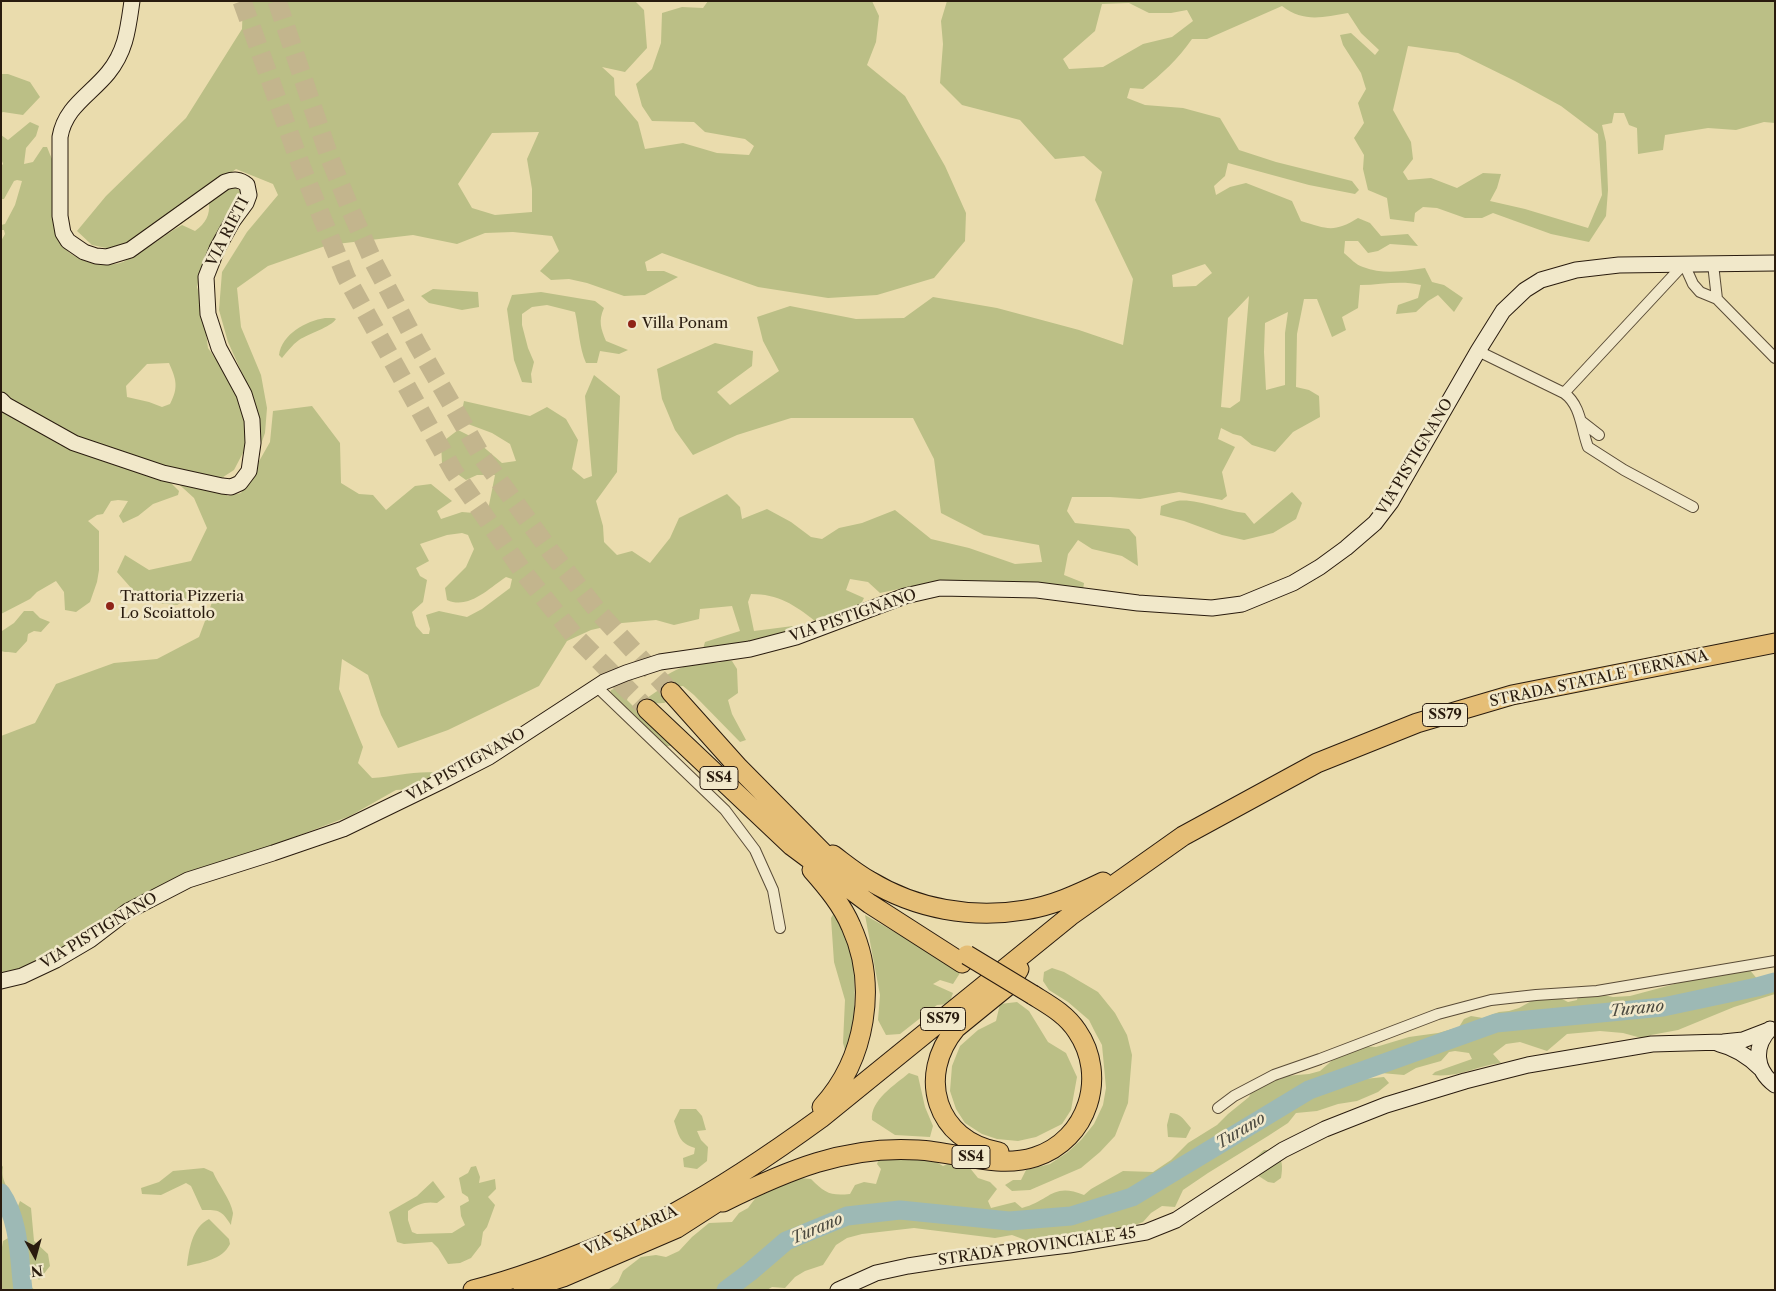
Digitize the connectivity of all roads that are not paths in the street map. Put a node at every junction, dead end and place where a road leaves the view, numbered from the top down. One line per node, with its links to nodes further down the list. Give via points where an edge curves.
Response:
1 (132, 1): 9 (street, VIA RIETI, via 125,46 108,73 78,102 62,125 60,206 63,233 73,246 84,252 107,257 120,254 225,182 242,180 247,185 249,196 246,203 217,249 206,277 208,314 219,348 244,394 252,420 248,471 240,483 231,487 163,473 74,443)
2 (1775, 263): 4 (street, VIA PISTIGNANO)
3 (1684, 264): 4 (street, VIA PISTIGNANO); 5 (street, via 1700,292); 6 (street, VIA PISTIGNANO, via 1619,264 1576,270 1541,280 1503,311); 8 (street)
4 (1713, 264): 5 (street)
5 (1717, 299): 7 (street)
6 (1478, 351): 8 (street); 14 (street, VIA PISTIGNANO, via 1391,502 1375,523 1320,567 1262,597 1242,604 1212,608 1138,603 1036,590 940,588 905,596 796,637 750,649 660,662)
7 (1775, 358)
8 (1564, 393): 10 (street, via 1570,398)
9 (1, 400)
10 (1581, 421): 11 (street); 12 (street, via 1588,446)
11 (1599, 435)
12 (1693, 508)
13 (1775, 643): 18 (highway, STRADA STATALE TERNANA / SS79, via 1512,695 1417,723 1317,763 1183,836)
14 (597, 687): 20 (street, via 725,810 755,850 773,890); 23 (street, VIA PISTIGNANO, via 489,756 442,781 342,829 188,880 128,911 90,940 56,960 22,976)
15 (671, 692): 17 (highway, SS4)
16 (647, 709): 17 (highway, SS4)
17 (799, 841): 18 (highway, via 889,891 935,908 962,912 1025,910 1049,904); 24 (highway, via 870,904); 30 (highway, SS4, via 851,925 862,958 866,1007 853,1057 834,1094)
18 (1143, 864): 19 (highway, STRADA STATALE TERNANA / SS79)
19 (1109, 888): 22 (highway, STRADA STATALE TERNANA / SS79); 30 (highway, STRADA STATALE TERNANA / SS79)
20 (780, 928)
21 (1775, 961): 29 (street, via 1597,991 1491,1000 1438,1014 1274,1075)
22 (1020, 968): 24 (highway, via 1010,984 952,1032 941,1051 936,1070 936,1095 946,1119 968,1141 987,1149 1017,1152 1045,1144 1068,1125 1082,1096 1084,1075 1075,1044); 31 (highway, STRADA STATALE TERNANA / SS79, via 792,1153)
23 (1, 980)
24 (1031, 999): 31 (highway, SS4, via 1062,1013 1070,1022 1083,1041 1092,1070 1090,1098 1083,1117 1056,1147 1028,1159 1010,1161 920,1150 854,1154 783,1174)
25 (1772, 1028): 26 (street, STRADA PROVINCIALE 45, via 1743,1040); 27 (street, via 1762,1038 1759,1048)
26 (1710, 1042): 27 (street, STRADA PROVINCIALE 45, via 1735,1049); 34 (street, STRADA PROVINCIALE 45, via 1652,1044 1528,1065 1465,1081 1386,1105 1324,1130 1283,1150 1176,1220 1146,1232 1070,1246 908,1266 876,1273)
27 (1761, 1069): 28 (street, STRADA PROVINCIALE 45)
28 (1775, 1084)
29 (1218, 1108)
30 (778, 1149): 32 (highway, VIA SALARIA / SS4, via 669,1216 557,1263)
31 (706, 1210): 33 (highway, VIA SALARIA / SS4, via 678,1228)
32 (473, 1290)
33 (523, 1290)
34 (838, 1290)

